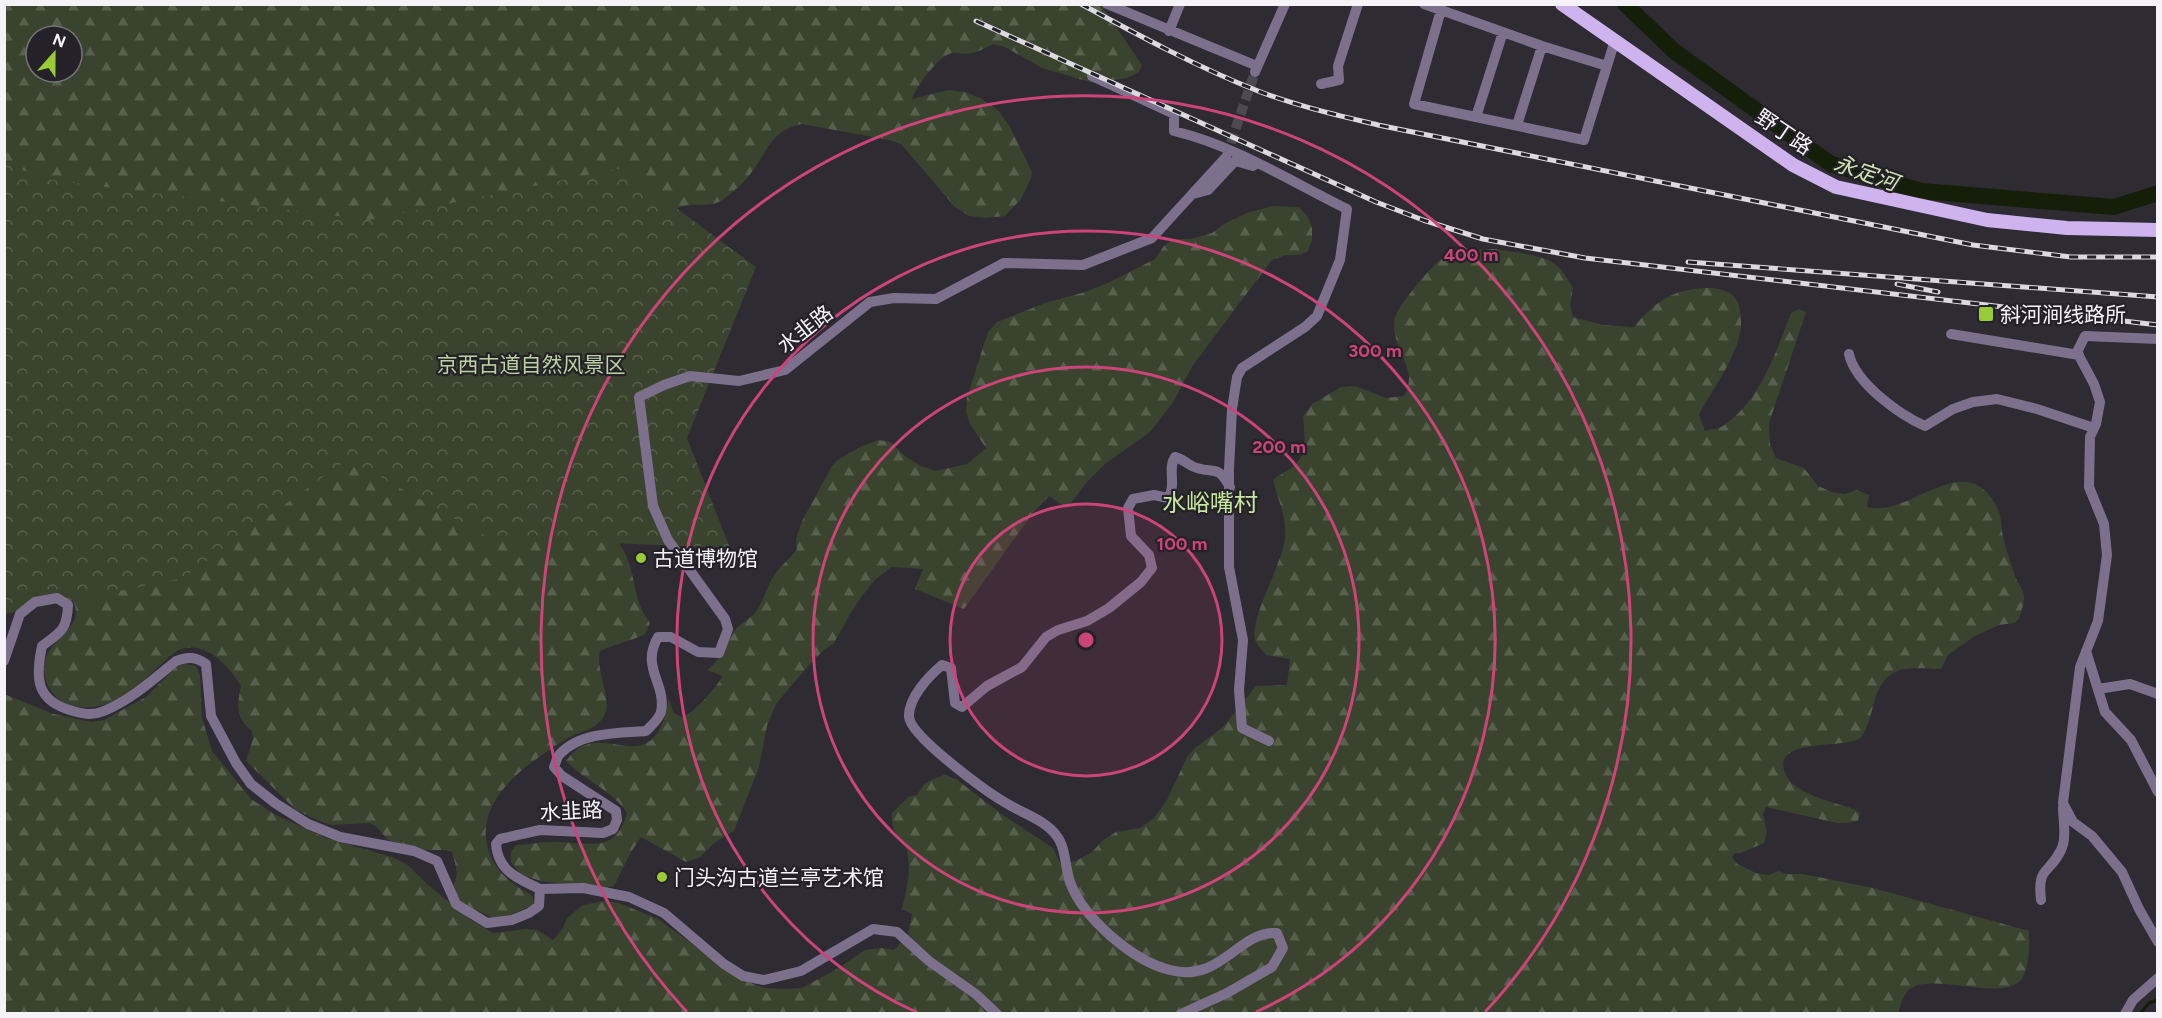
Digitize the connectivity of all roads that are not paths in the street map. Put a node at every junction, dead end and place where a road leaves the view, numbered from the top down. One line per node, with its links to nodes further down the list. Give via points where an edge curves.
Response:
1 (1107, 4): 8 (street)
2 (1180, 4): 8 (street)
3 (1285, 4): 8 (street, via 1256,69)
4 (1358, 4): 14 (street, via 1338,66 1339,80)
5 (1424, 4): 7 (street)
6 (1562, 4): 10 (main road, 野丁路)
7 (1441, 10): 9 (street); 15 (street, via 1414,104)
8 (1169, 32)
9 (1503, 32): 11 (street); 15 (street)
10 (1615, 40): 12 (street); 20 (main road, 野丁路, via 1793,165 1836,186 1987,220 2067,228)
11 (1542, 46): 12 (street); 16 (street)
12 (1607, 66): 16 (street, via 1584,140)
13 (1092, 76): 18 (street, via 1174,114 1174,131 1193,135)
14 (1321, 84)
15 (1476, 117): 16 (street)
16 (1517, 125)
17 (1226, 157): 19 (street, 水韭路)
18 (1277, 172): 19 (street, via 1234,161 1208,190); 26 (street, via 1347,208 1340,260 1317,316 1242,368 1237,377 1232,408)
19 (1193, 194): 34 (street, 水韭路, via 1152,238 1083,265 1004,263 936,299 870,302 785,370 739,381 690,376 639,397 653,506 668,540 724,616 728,629 719,653 698,652 671,637 658,637 652,648 651,664 661,701 660,714 654,722 646,731 604,733 559,754 554,766 562,776 616,811 617,820 613,828 603,833 540,830 500,840 496,853 501,864 514,878)
20 (2157, 230)
21 (1951, 334): 24 (street)
22 (2157, 339): 24 (street, via 2085,336 2077,352)
23 (1849, 354): 25 (street, via 1851,365 1866,382 1906,417 1925,426 1953,409 1997,399)
24 (2079, 356): 25 (street, via 2100,402)
25 (2094, 428): 27 (street, via 2090,437 2089,486 2104,524 2107,555 2098,621)
26 (1230, 487): 31 (street, via 1229,567 1243,640 1239,690 1242,728); 39 (street, via 1216,470 1195,468 1175,457 1173,491 1168,498 1154,495 1133,499 1128,508 1131,537 1149,555 1152,568 1141,582 1087,621 1046,637 1022,667 987,686 962,707 955,703 951,668 942,665 926,678 909,717 913,728 938,752 1005,803 1056,834 1078,899 1122,945 1150,963 1171,971 1202,971 1268,932 1277,933 1283,948 1272,967)
27 (2086, 651): 29 (street); 33 (street, via 2080,667)
28 (4, 661): 34 (street, via 20,614 35,602 57,598 68,605 67,623 42,646 38,663 40,686 47,699 58,707 87,715 102,712 124,701 176,661 197,658 206,664 211,716 223,741 251,784 275,804 340,837 414,851 437,861 456,903 487,923 529,913 539,906)
29 (2098, 689): 30 (street, via 2130,684); 32 (street, via 2105,712 2132,740)
30 (2157, 694)
31 (1269, 741)
32 (2157, 792)
33 (2063, 803): 35 (street, via 2064,841 2042,874); 36 (street, via 2073,822 2092,836 2122,872)
34 (540, 889): 38 (street, via 583,888 629,897 664,913 743,976 764,980 801,971 873,929 897,932)
35 (2041, 900)
36 (2157, 942)
37 (2157, 978): 40 (street, via 2133,1000)
38 (997, 1014)
39 (1181, 1014)
40 (2125, 1014)

